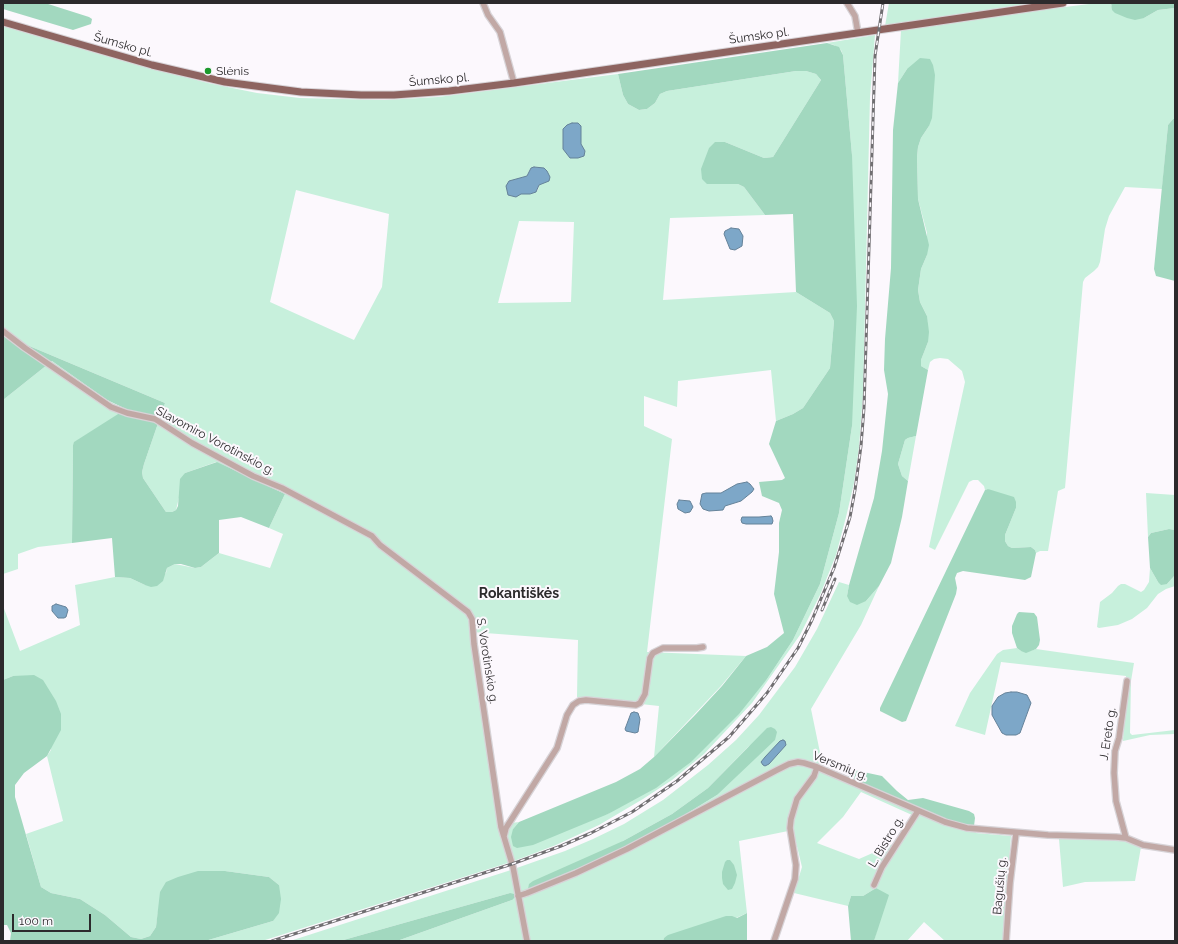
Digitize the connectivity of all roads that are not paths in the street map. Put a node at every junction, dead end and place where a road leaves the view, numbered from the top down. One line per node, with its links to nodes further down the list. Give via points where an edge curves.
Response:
1 (483, 3): 6 (street, via 500,32)
2 (847, 3): 5 (street, via 855,16)
3 (1063, 3): 5 (main road, Šumsko pl.)
4 (3, 22): 6 (main road, Šumsko pl., via 172,70 272,90 394,95)
5 (858, 33): 6 (main road, Šumsko pl.)
6 (514, 83)
7 (3, 331): 8 (street, Slavomiro Vorotinskio g., via 111,407 155,419 192,443)
8 (295, 496): 14 (street, S. Vorotinskio g., via 372,536 380,545 468,612 472,619)
9 (703, 647): 14 (street, via 663,648 653,653 645,694 636,705 586,700 573,705 567,715 557,748 506,828)
10 (1127, 681): 15 (street, J. Ereto g., via 1114,772 1116,801)
11 (817, 767): 12 (street, Versmių g.); 18 (street, Versmių g., via 804,763 789,764 627,850); 20 (street, via 814,776 797,799 791,819 795,879)
12 (918, 811): 13 (street, Versmių g., via 967,828); 17 (street, L. Bistro g.)
13 (1016, 833): 15 (street, Versmių g.); 21 (street, Bagušių g.)
14 (504, 837): 18 (street, S. Vorotinskio g.)
15 (1126, 838): 16 (street, Versmių g., via 1143,845)
16 (1175, 850)
17 (874, 884)
18 (518, 896): 19 (street, S. Vorotinskio g.)
19 (527, 941)
20 (774, 941)
21 (1006, 941)

